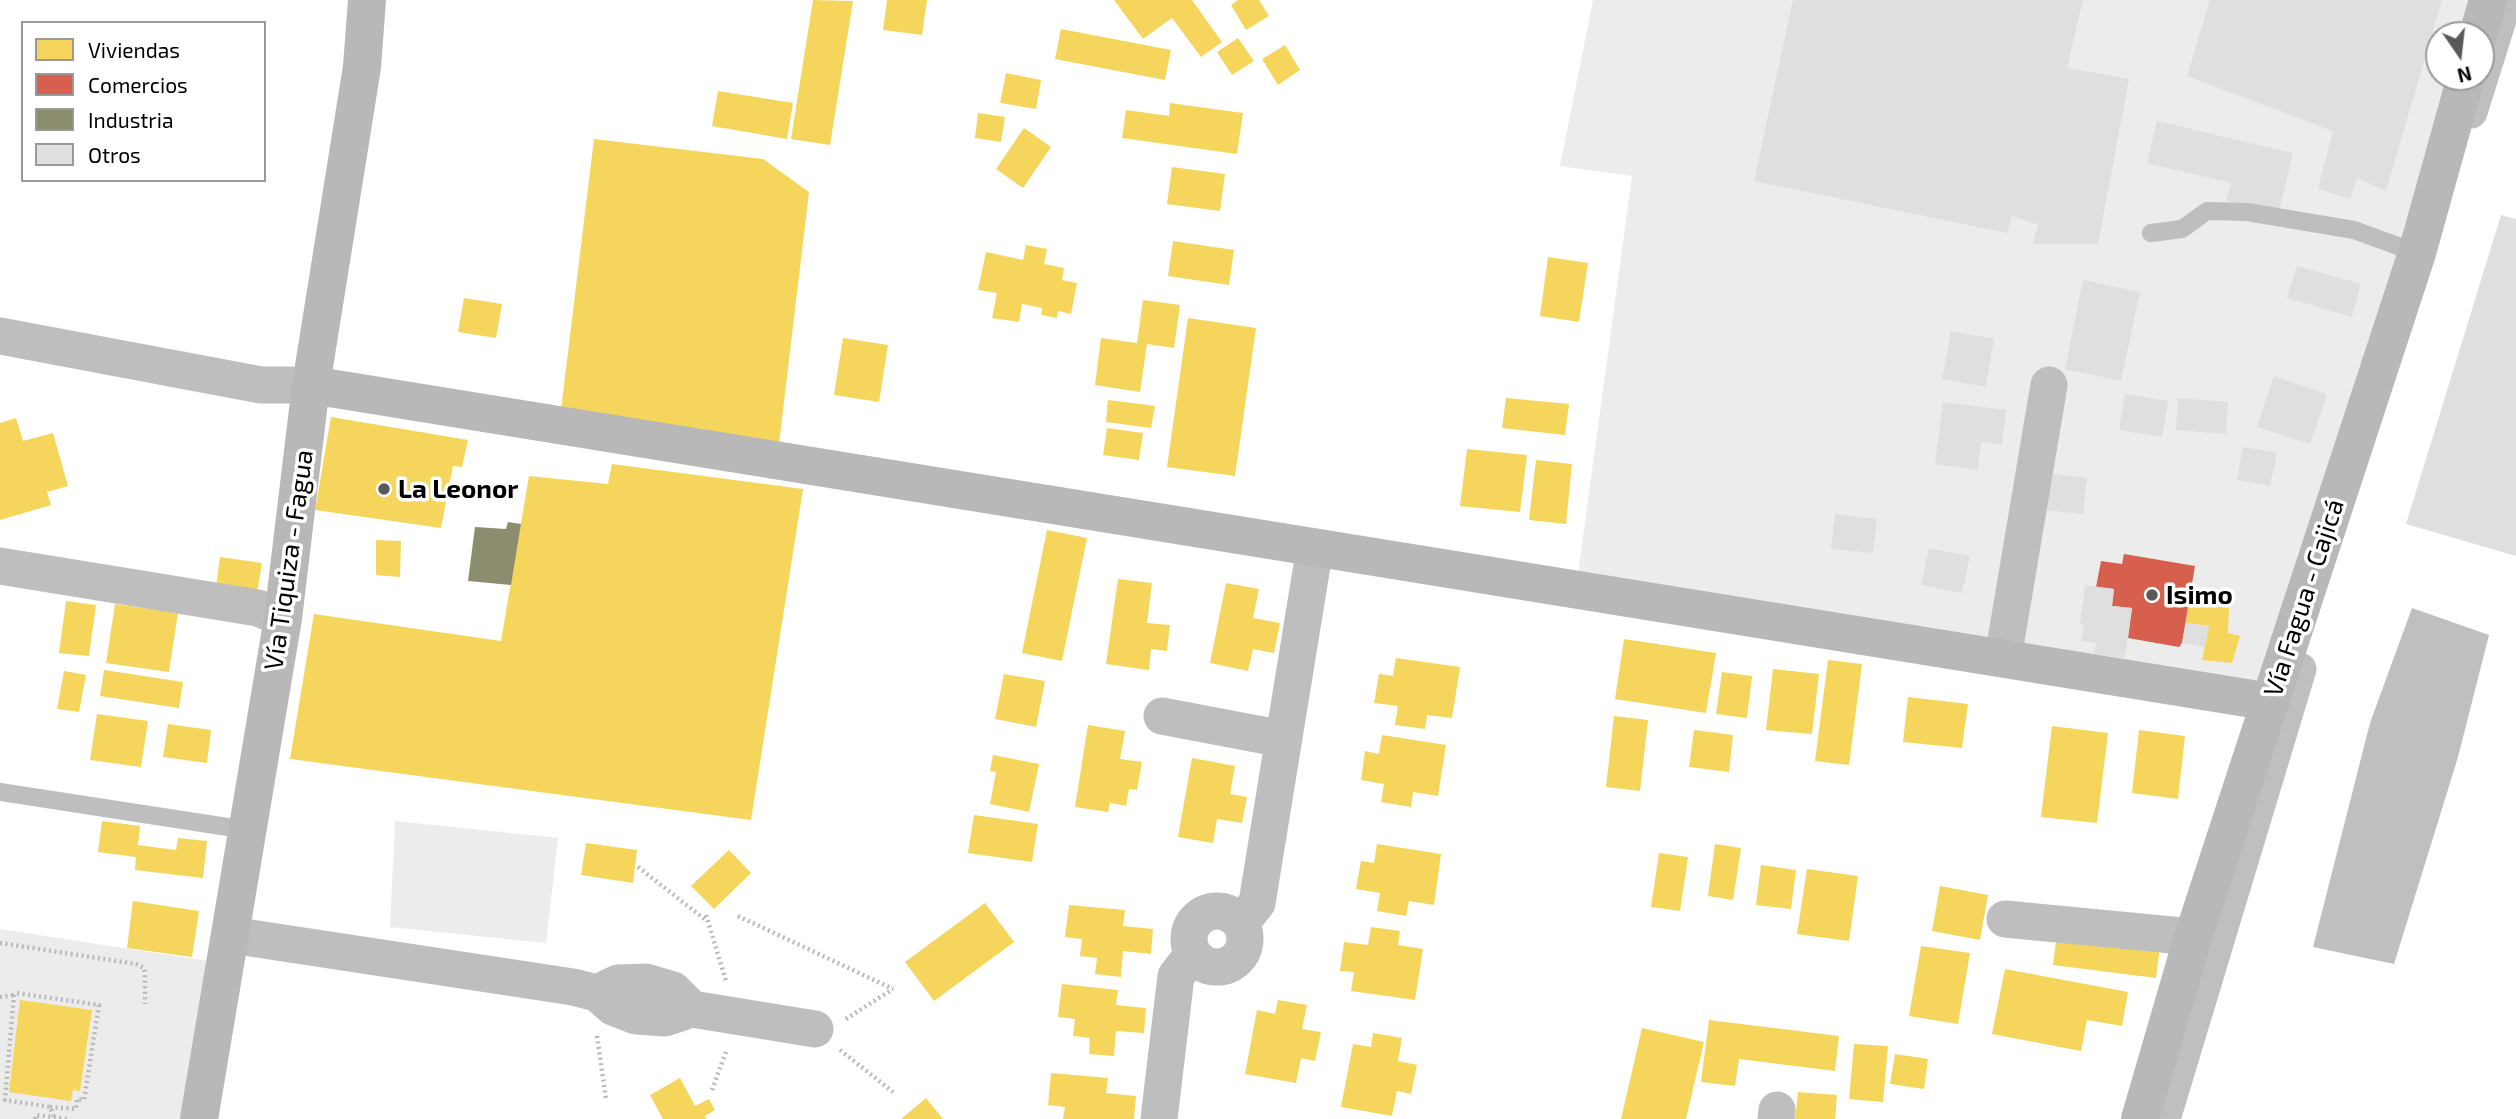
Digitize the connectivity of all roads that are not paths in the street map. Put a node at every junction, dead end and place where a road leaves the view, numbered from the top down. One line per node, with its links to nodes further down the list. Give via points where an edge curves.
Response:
1 (366, 0): 9 (street, Vía Tiquiza - Fagua, via 362,68)
2 (2488, 0): 3 (street)
3 (2482, 21)
4 (2462, 91): 6 (street, Vía Fagua - Cajicá)
5 (2151, 233): 6 (lane, via 2182,229 2207,211 2247,212 2354,230)
6 (2417, 253): 14 (street, Vía Fagua - Cajicá)
7 (0, 336): 9 (street, via 261,385)
8 (2049, 384): 13 (street)
9 (311, 386): 10 (street); 12 (street, Vía Tiquiza - Fagua)
10 (1315, 547): 13 (street); 16 (street)
11 (0, 566): 12 (street, via 258,608)
12 (283, 618): 18 (street, Vía Tiquiza - Fagua)
13 (2003, 658): 14 (street)
14 (2270, 702): 21 (street, Vía Fagua - Cajicá)
15 (1162, 716): 16 (street)
16 (1283, 739): 24 (street, via 1257,903 1241,923 1245,942 1236,960 1218,967 1208,966 1193,954 1176,976)
17 (0, 792): 18 (lane)
18 (247, 830): 20 (street, Vía Tiquiza - Fagua)
19 (2005, 919): 21 (street)
20 (231, 935): 22 (street, via 573,987 597,993 613,1007 636,1016 665,1018 692,1009); 23 (street, Vía Tiquiza - Fagua)
21 (2193, 937): 25 (street, Vía Fagua - Cajicá)
22 (819, 1032)
23 (199, 1119)
24 (1159, 1119)
25 (2140, 1119)

